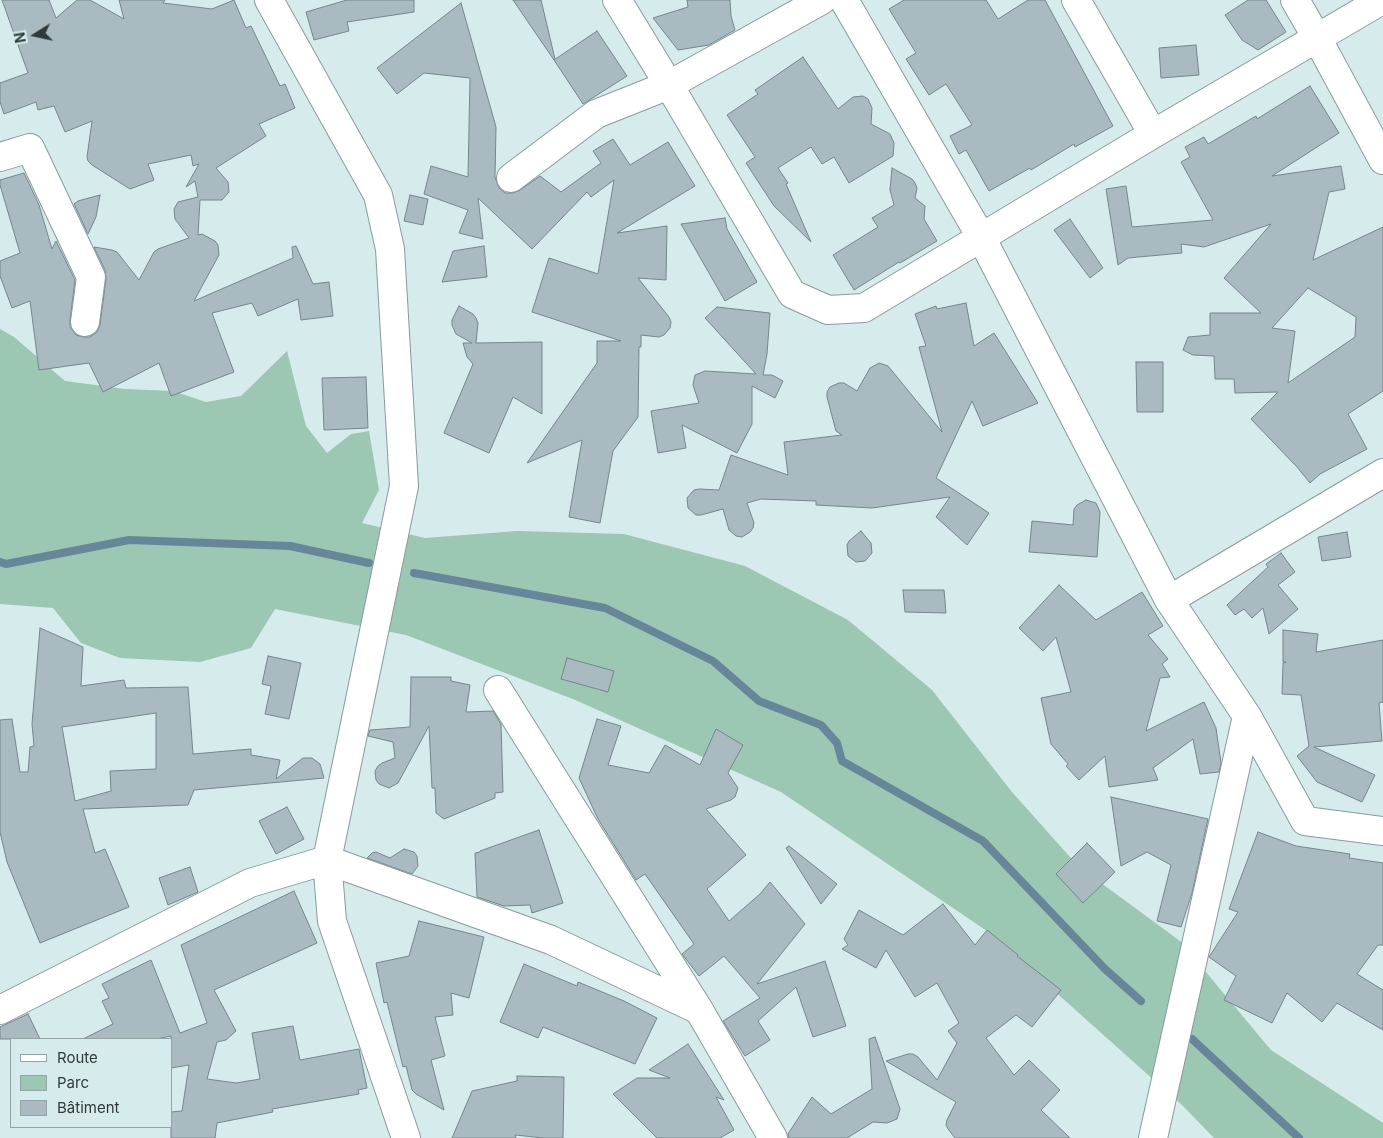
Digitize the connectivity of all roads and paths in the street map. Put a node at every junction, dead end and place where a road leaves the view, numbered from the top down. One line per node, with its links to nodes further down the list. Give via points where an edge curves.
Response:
1 (269, 0): 21 (street, via 378,195 390,248 404,486)
2 (617, 0): 9 (street)
3 (822, 0): 9 (street)
4 (844, 0): 14 (street)
5 (1076, 0): 10 (street)
6 (1295, 0): 8 (street)
7 (1382, 0): 8 (street)
8 (1317, 38): 10 (street); 12 (street)
9 (670, 85): 13 (street, via 596,114); 14 (street, via 792,294 828,310 864,308)
10 (1153, 134): 14 (street)
11 (0, 157): 15 (street, via 30,148 91,277)
12 (1383, 160)
13 (511, 178)
14 (981, 237): 17 (street)
15 (85, 322)
16 (1383, 473): 17 (street)
17 (1169, 600): 19 (street)
18 (498, 690): 23 (street)
19 (1247, 716): 20 (street, via 1305,820); 26 (street)
20 (1383, 831)
21 (327, 860): 22 (street, via 250,883); 23 (street, via 551,940); 24 (street, via 332,921)
22 (0, 1010)
23 (699, 1010): 25 (street)
24 (406, 1138)
25 (773, 1138)
26 (1154, 1138)

